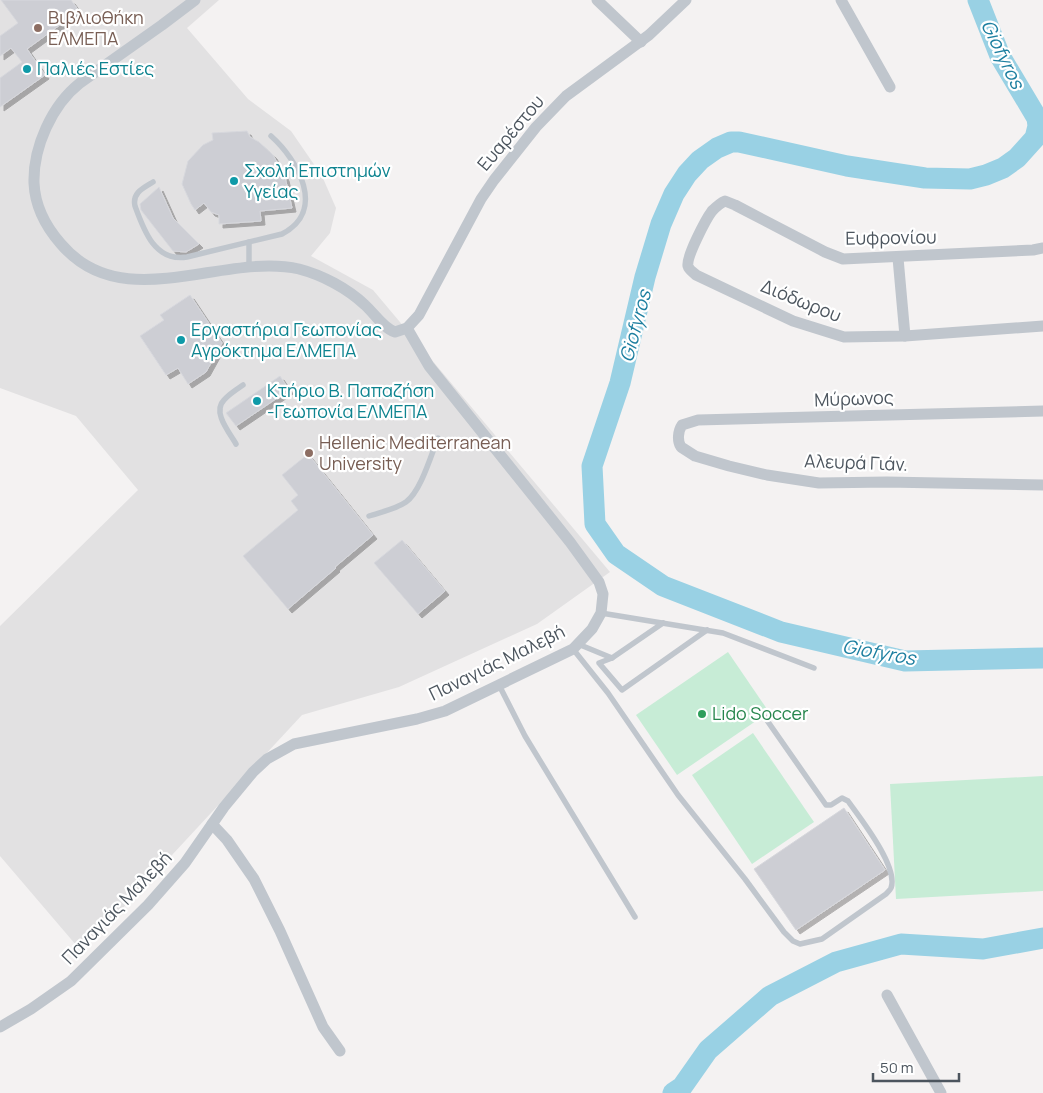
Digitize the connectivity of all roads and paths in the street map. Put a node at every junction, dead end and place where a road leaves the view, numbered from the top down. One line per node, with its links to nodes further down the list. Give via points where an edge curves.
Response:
1 (195, 0): 13 (street, via 64,98 38,149 36,198 46,223 64,248 80,262 105,274 145,280)
2 (597, 0): 5 (street)
3 (686, 0): 5 (street, Ευαρέστου)
4 (840, 0): 6 (street)
5 (641, 42): 15 (street, Ευαρέστου, via 566,96 514,154 481,199 423,308)
6 (890, 87)
7 (271, 136): 10 (lane, via 288,152 297,168 306,205 291,229 278,236)
8 (153, 182): 10 (lane, via 137,193 134,201 152,241 165,255 179,258)
9 (722, 202): 12 (street, Ευφρονίου, via 735,205 844,259); 16 (street, Διόδωρου, via 709,216 690,255 688,266 693,272 818,330 844,337)
10 (249, 242): 13 (lane)
11 (1043, 248): 12 (street, Ευφρονίου)
12 (898, 258): 16 (street)
13 (249, 267): 15 (street, via 286,267 318,276 356,298 392,331)
14 (1043, 326): 16 (street, Διόδωρου)
15 (407, 328): 24 (street, via 429,366 599,582 603,594)
16 (905, 336)
17 (243, 385): 21 (lane, via 222,400 220,407 220,415)
18 (1043, 411): 20 (street, Μύρωνος, via 698,420 682,425)
19 (438, 438): 23 (lane, via 411,498)
20 (678, 440): 22 (street, Αλευρά Γιάν., via 680,447 695,456 750,471 819,483)
21 (236, 444)
22 (1043, 485)
23 (369, 516)
24 (601, 613): 25 (lane); 27 (street, Παναγιάς Μαλεβή)
25 (662, 623): 26 (lane); 28 (lane)
26 (708, 630): 28 (lane, via 622,690 599,663); 29 (lane)
27 (576, 647): 28 (lane); 30 (street, Παναγιάς Μαλεβή); 31 (lane, via 678,795 784,932 800,944 822,939 886,894 891,888 892,876 884,855 848,801 842,798 826,804)
28 (612, 658)
29 (814, 668)
30 (498, 685): 32 (street, Παναγιάς Μαλεβή, via 445,711 294,744 267,759 253,772); 33 (lane, via 525,736)
31 (764, 716)
32 (212, 824): 35 (street, Παναγιάς Μαλεβή, via 185,863 148,905 71,981); 36 (street, via 254,880 323,1027)
33 (635, 917)
34 (887, 995): 37 (street)
35 (0, 1027)
36 (340, 1050)
37 (941, 1093)

